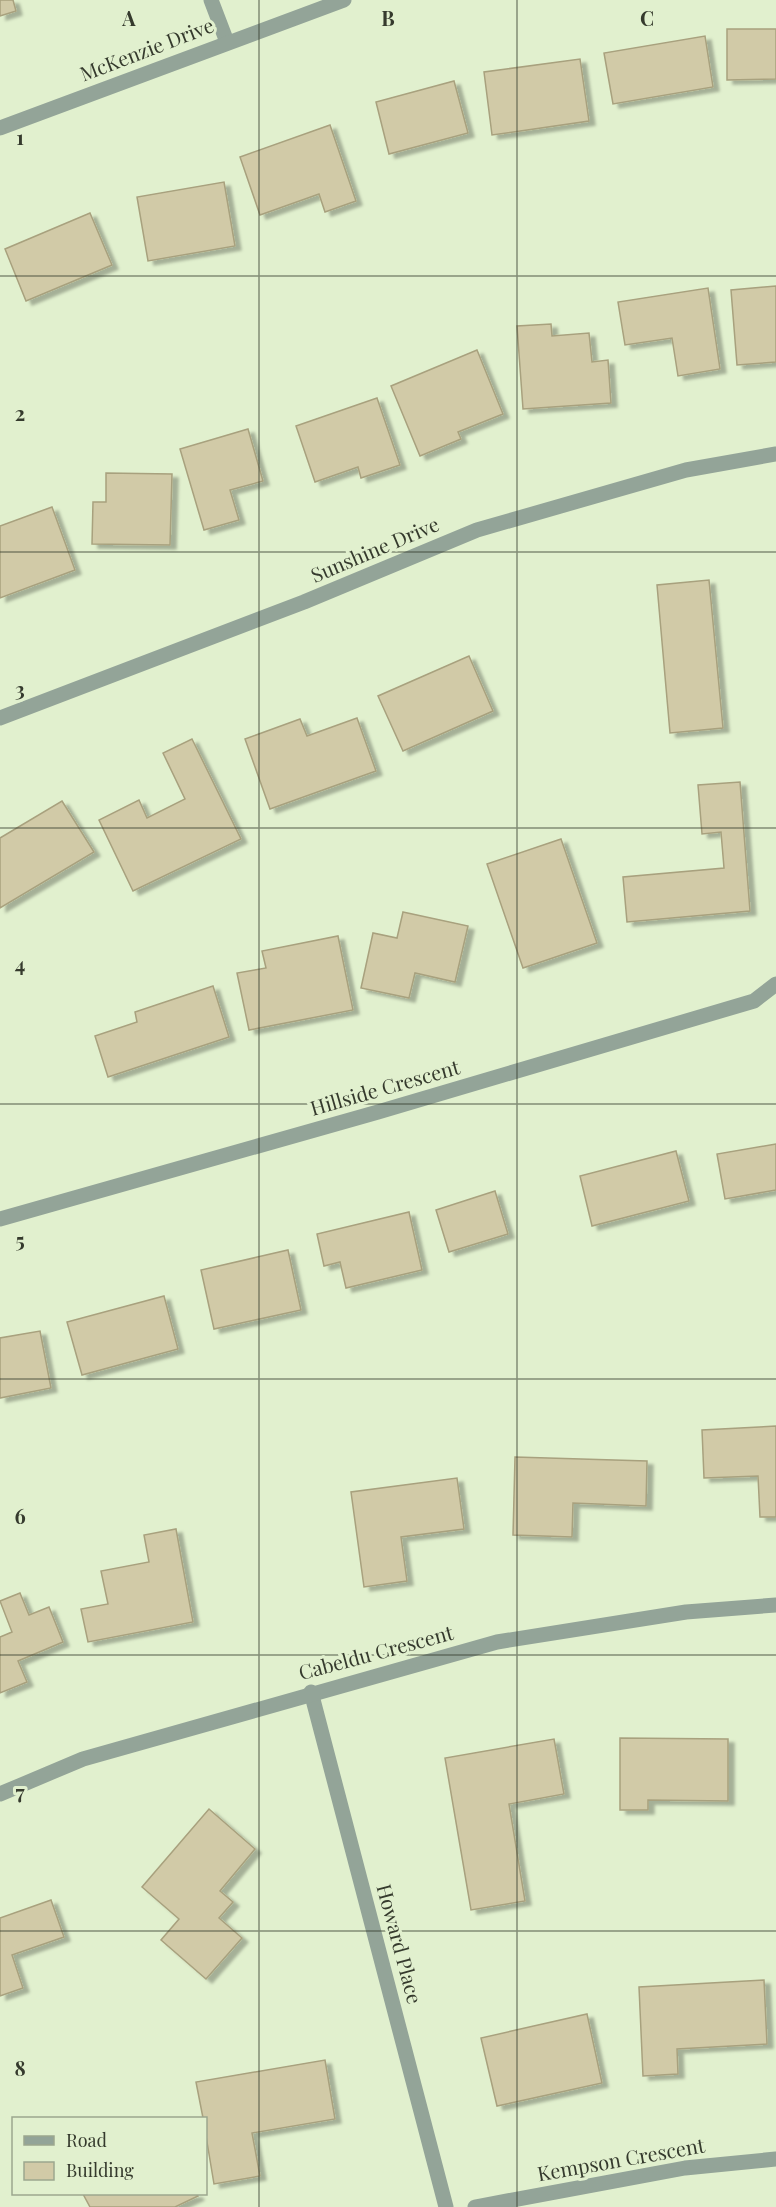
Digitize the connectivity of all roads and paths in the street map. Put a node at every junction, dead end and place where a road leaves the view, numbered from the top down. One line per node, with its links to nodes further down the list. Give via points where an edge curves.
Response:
1 (210, 0): 3 (street)
2 (344, 0): 3 (street, McKenzie Drive)
3 (227, 42): 4 (street, McKenzie Drive)
4 (0, 128)
5 (776, 454): 6 (street, Sunshine Drive, via 686,470 477,530 304,602)
6 (0, 717)
7 (776, 984): 8 (street, Hillside Crescent, via 754,1001)
8 (0, 1219)
9 (776, 1605): 10 (street, Cabeldu Crescent, via 686,1612 497,1642)
10 (311, 1692): 11 (street, Cabeldu Crescent, via 83,1759); 13 (street, Howard Place)
11 (0, 1794)
12 (776, 2159): 14 (street, Kempson Crescent, via 685,2168)
13 (446, 2207)
14 (475, 2207)

